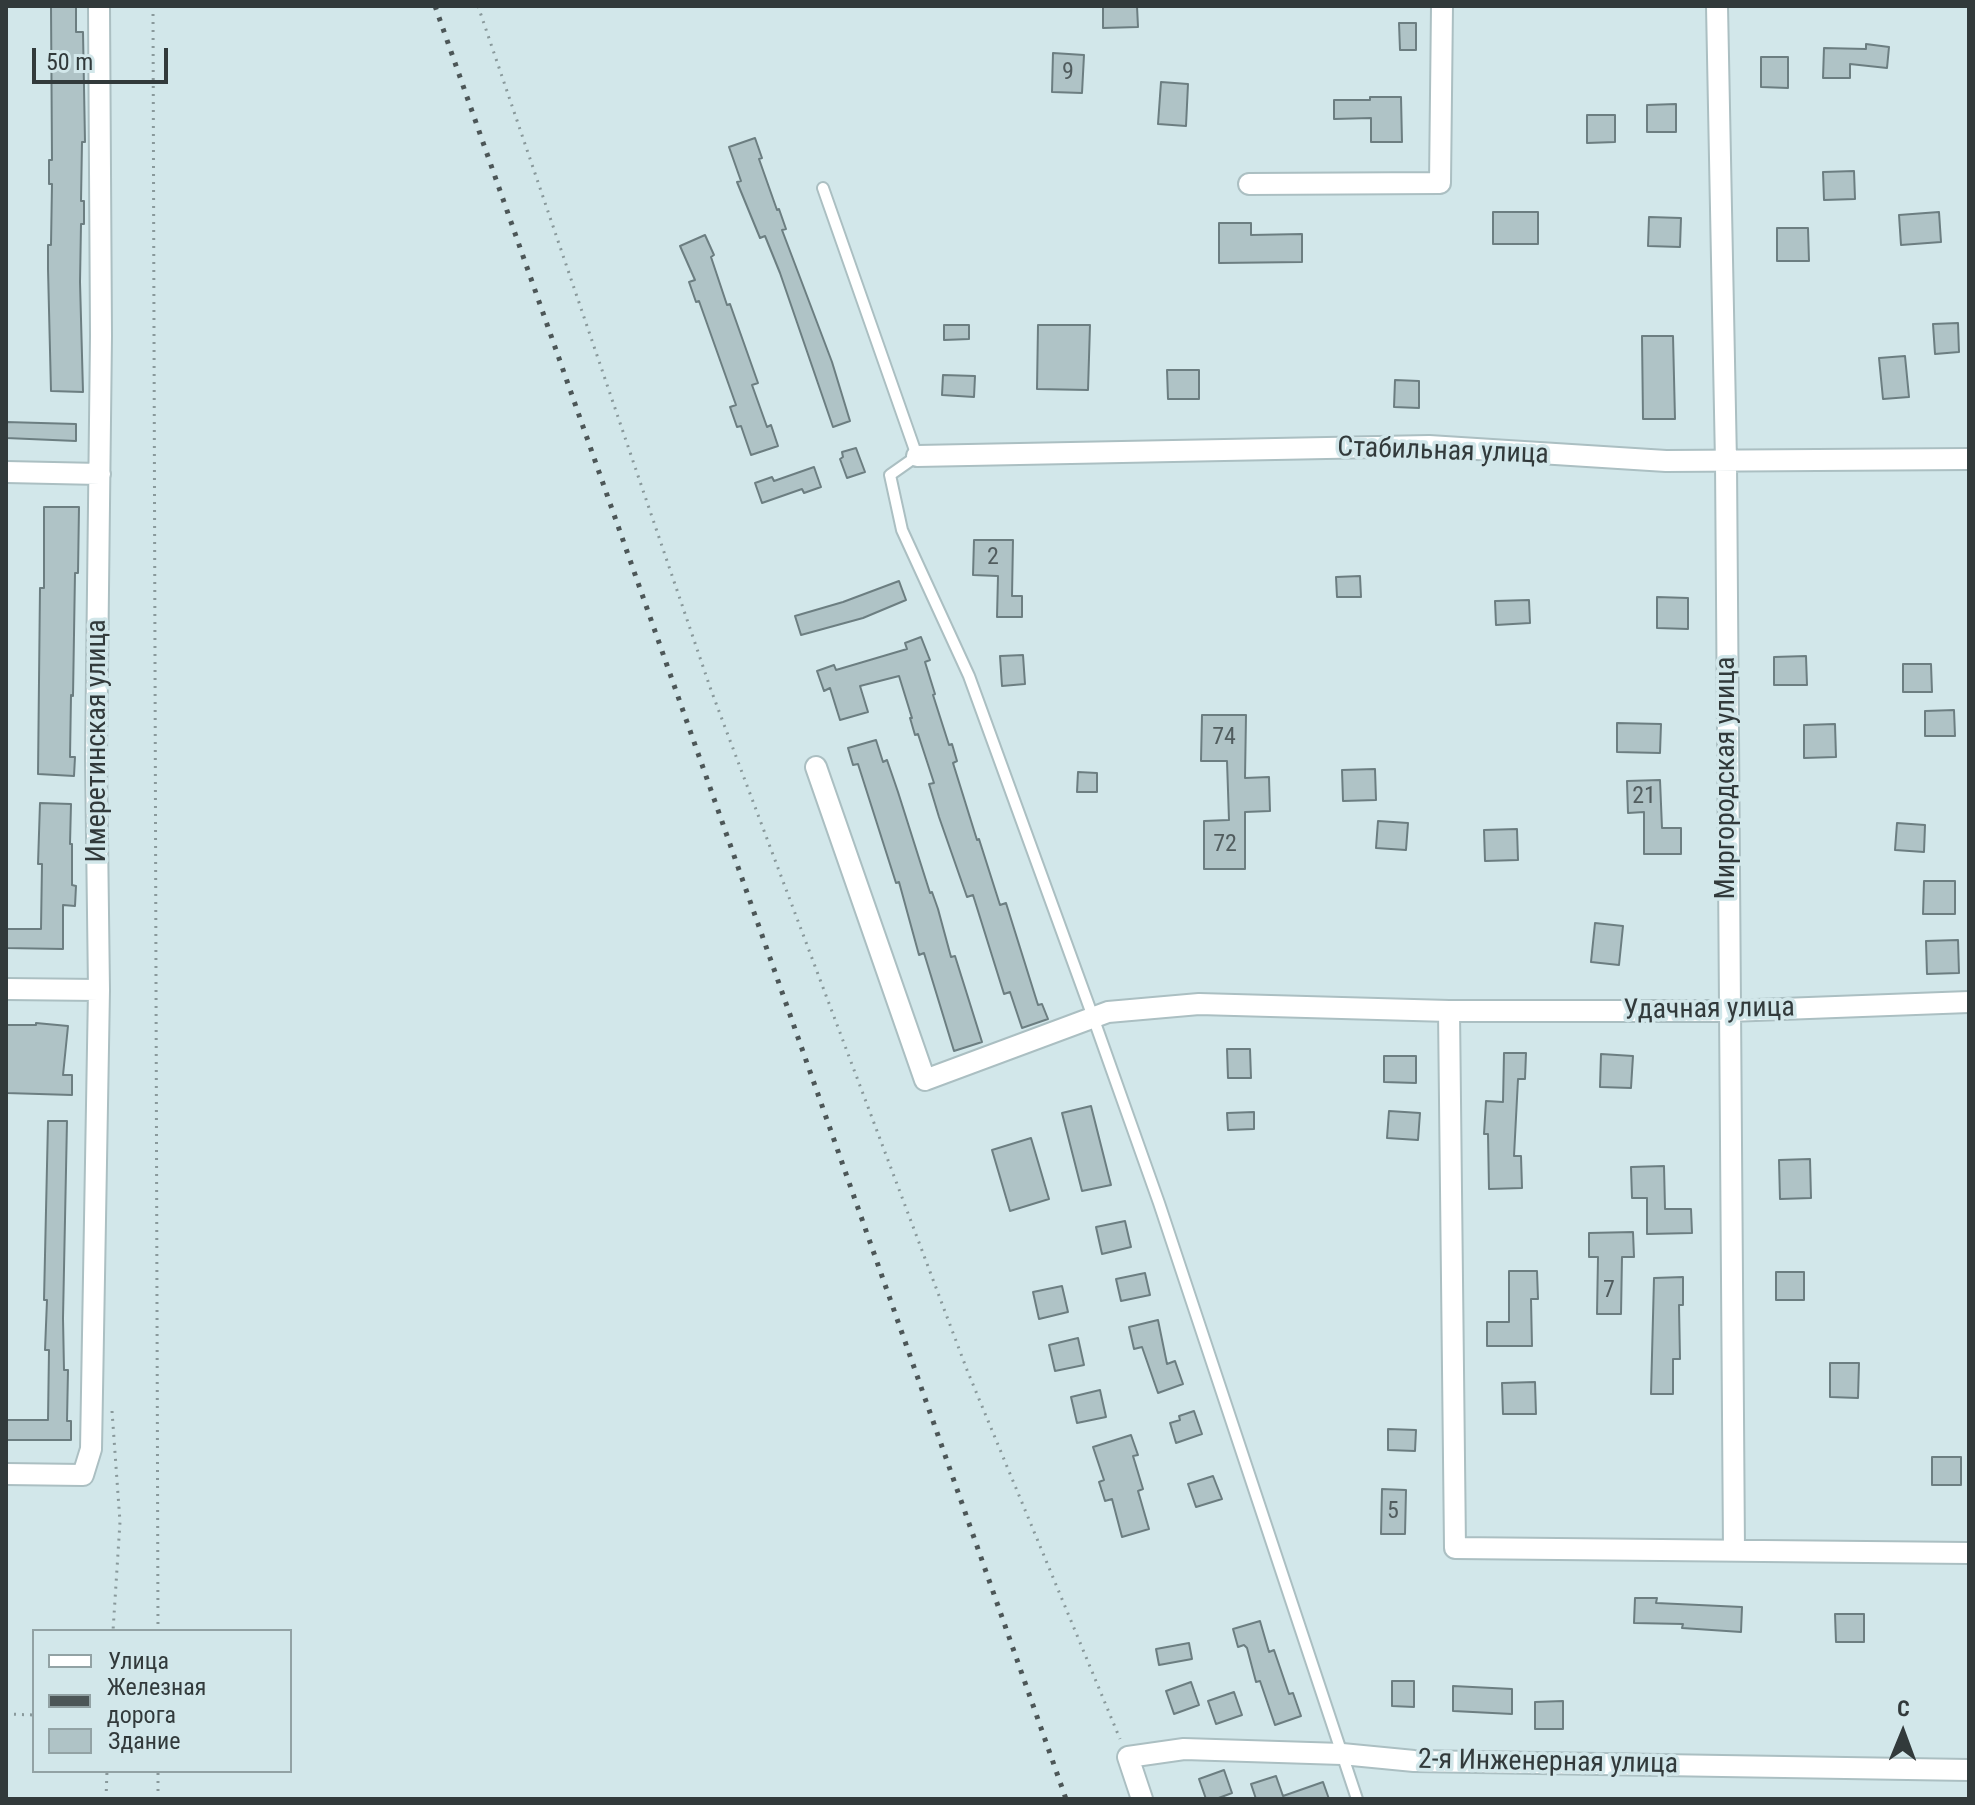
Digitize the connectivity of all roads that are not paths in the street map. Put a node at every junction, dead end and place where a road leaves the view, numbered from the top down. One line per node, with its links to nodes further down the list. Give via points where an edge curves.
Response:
1 (99, 6): 10 (street, Имеретинская улица)
2 (1442, 6): 4 (street, via 1440,183)
3 (1717, 6): 8 (street, Миргородская улица)
4 (1249, 184)
5 (823, 188): 6 (lane)
6 (917, 456): 8 (street, Стабильная улица, via 1429,446); 17 (lane, via 890,475 902,530 969,676)
7 (1969, 459): 8 (street, Стабильная улица)
8 (1726, 462): 16 (street, Миргородская улица)
9 (6, 472): 10 (street)
10 (100, 474): 13 (street, Имеретинская улица)
11 (816, 767): 17 (street, Удачная улица, via 925,1080)
12 (6, 989): 13 (street)
13 (99, 990): 18 (street, Имеретинская улица, via 91,1449 83,1475)
14 (1969, 1002): 16 (street, Удачная улица)
15 (1449, 1011): 16 (street, Удачная улица); 17 (street, Удачная улица, via 1199,1004); 19 (street, via 1455,1548)
16 (1729, 1011): 19 (street, Миргородская улица)
17 (1093, 1017): 21 (lane)
18 (6, 1474)
19 (1734, 1550): 20 (street)
20 (1969, 1553)
21 (1342, 1754): 22 (street, 2-я Инженерная улица, via 1429,1761); 23 (street, 2-я Инженерная улица, via 1184,1749 1128,1757); 24 (lane)
22 (1969, 1770)
23 (1142, 1799)
24 (1357, 1799)

